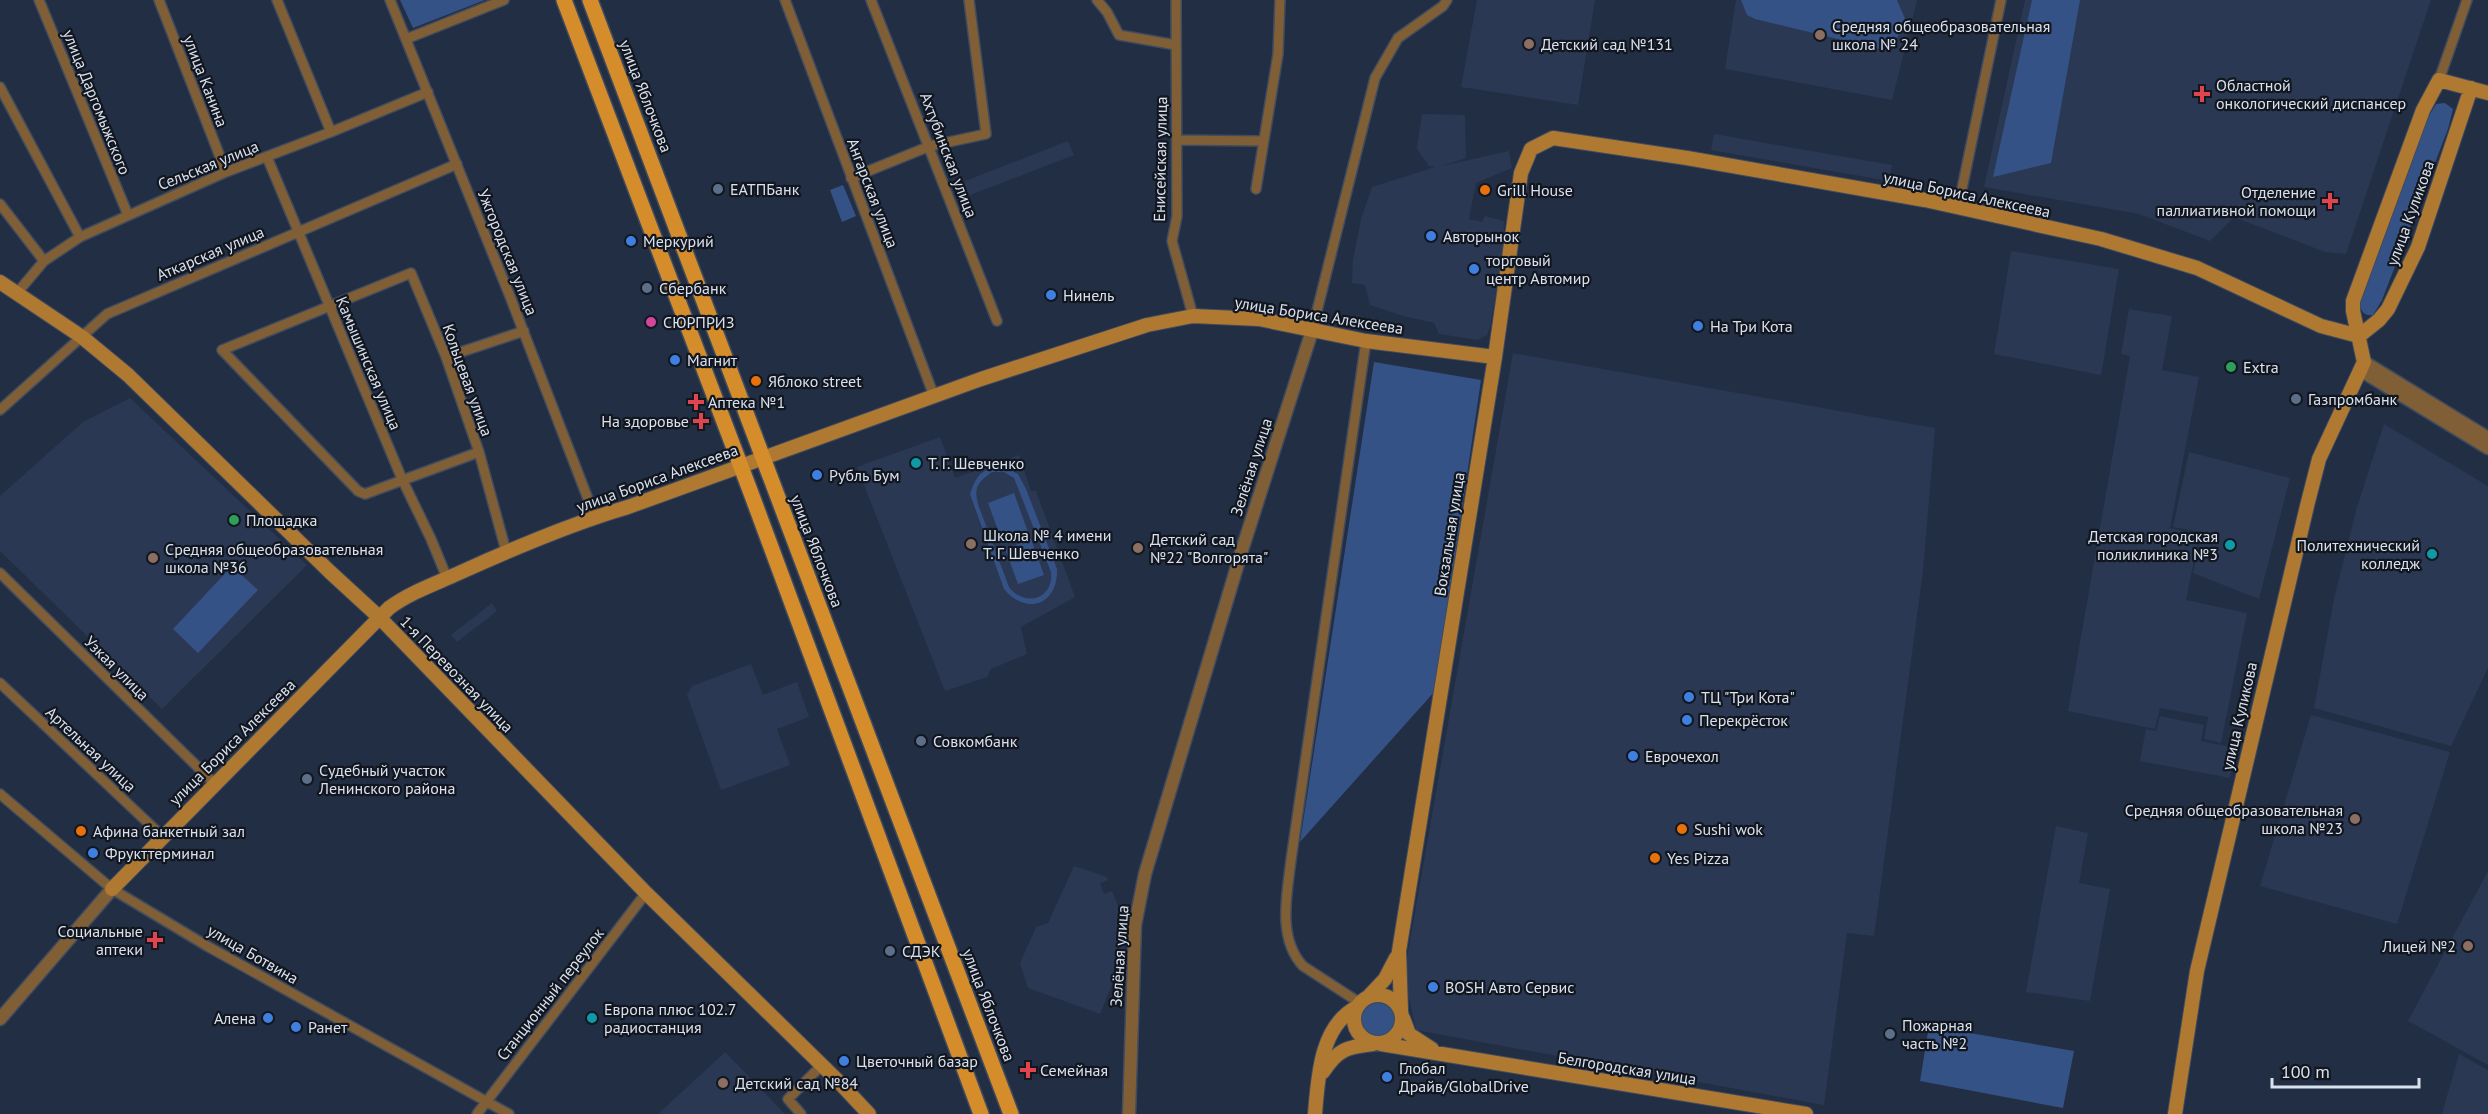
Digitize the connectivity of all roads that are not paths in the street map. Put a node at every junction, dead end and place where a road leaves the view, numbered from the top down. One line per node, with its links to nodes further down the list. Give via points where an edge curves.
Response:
1 (39, 0): 36 (street, улица Даргомыжского)
2 (159, 0): 31 (street, улица Канина)
3 (277, 0): 24 (street)
4 (390, 0): 17 (street, Ужгородская улица)
5 (504, 0): 17 (street)
6 (564, 0): 61 (main road)
7 (590, 0): 60 (main road, улица Яблочкова)
8 (785, 0): 32 (street, Ангарская улица)
9 (871, 0): 28 (street, Ахтубинская улица)
10 (969, 0): 28 (street, via 986,134)
11 (1097, 0): 18 (street, via 1119,35)
12 (1176, 0): 18 (street, Енисейская улица)
13 (1280, 0): 27 (street, via 1278,54)
14 (1447, 0): 46 (street, Зелёная улица, via 1398,38 1375,78)
15 (2001, 0): 35 (street)
16 (2467, 0): 19 (street)
17 (406, 39): 22 (street, Ужгородская улица)
18 (1176, 45): 26 (street, Енисейская улица)
19 (2439, 80): 21 (main road); 47 (main road, улица Куликова, via 2423,110 2353,301)
20 (0, 87): 38 (street)
21 (2471, 88): 23 (main road); 47 (main road, улица Куликова, via 2418,247 2388,309)
22 (428, 92): 24 (street, Сельская улица); 30 (street, Ужгородская улица)
23 (2488, 93)
24 (332, 132): 29 (street, Сельская улица)
25 (1553, 138): 35 (main road, улица Бориса Алексеева, via 1722,164); 51 (main road, Вокзальная улица, via 1531,149 1521,172)
26 (1177, 140): 27 (street); 43 (street, Енисейская улица, via 1177,216 1172,241)
27 (1263, 141): 33 (street)
28 (930, 146): 32 (street); 44 (street, Ахтубинская улица)
29 (267, 157): 31 (street, Сельская улица); 37 (street, Камышинская улица)
30 (457, 164): 37 (street, Аткарская улица); 45 (street, Ужгородская улица)
31 (226, 172): 36 (street, Сельская улица)
32 (851, 178): 54 (street, Ангарская улица)
33 (1256, 189)
34 (0, 204): 39 (street)
35 (1958, 208): 47 (main road, улица Бориса Алексеева, via 2102,239 2176,260 2321,326)
36 (128, 215): 38 (street, Сельская улица)
37 (299, 232): 42 (street, Камышинская улица); 48 (street, Аткарская улица, via 107,314)
38 (80, 237): 39 (street, Сельская улица)
39 (44, 261): 41 (street, Сельская улица)
40 (0, 282): 41 (main road, 1-я Перевозная улица)
41 (17, 293): 48 (main road, 1-я Перевозная улица)
42 (330, 307): 50 (street, Кольцевая улица, via 411,273); 62 (street, Камышинская улица); 62 (street, Кольцевая улица, via 222,350 358,491 365,494)
43 (1193, 316): 46 (main road, улица Бориса Алексеева, via 1259,319); 54 (main road, улица Бориса Алексеева, via 1147,325)
44 (997, 321)
45 (524, 331): 50 (street); 63 (street, Ужгородская улица)
46 (1312, 331): 49 (main road, улица Бориса Алексеева); 89 (street, Зелёная улица, via 1242,550 1141,892 1135,925)
47 (2359, 336): 52 (main road, улица Куликова)
48 (82, 337): 55 (street, Аткарская улица); 67 (main road, 1-я Перевозная улица, via 128,375)
49 (1366, 341): 51 (main road, улица Бориса Алексеева); 75 (street, via 1290,860 1286,912 1296,958)
50 (446, 357): 59 (street, Кольцевая улица)
51 (1495, 357): 74 (main road, Вокзальная улица)
52 (2362, 366): 56 (street); 92 (main road, улица Куликова, via 2323,451 2307,506 2197,971)
53 (0, 396): 55 (street)
54 (934, 396): 60 (main road, улица Бориса Алексеева)
55 (4, 407)
56 (2448, 419): 57 (street); 58 (street)
57 (2488, 438)
58 (2488, 448)
59 (479, 452): 62 (street, Кольцевая улица); 64 (street)
60 (762, 458): 61 (main road, улица Бориса Алексеева); 88 (main road, улица Яблочкова)
61 (740, 466): 63 (main road, улица Бориса Алексеева); 87 (main road)
62 (402, 479): 66 (street, Камышинская улица)
63 (595, 517): 64 (main road, улица Бориса Алексеева)
64 (506, 551): 66 (main road, улица Бориса Алексеева)
65 (0, 573): 69 (street, Узкая улица)
66 (447, 578): 67 (main road, улица Бориса Алексеева, via 410,593)
67 (380, 616): 69 (main road, улица Бориса Алексеева); 73 (main road, 1-я Перевозная улица)
68 (0, 683): 71 (street, Артельная улица)
69 (214, 783): 71 (main road, улица Бориса Алексеева)
70 (0, 794): 72 (street, улица Ботвина)
71 (162, 836): 72 (main road, улица Бориса Алексеева)
72 (112, 889): 77 (street, улица Бориса Алексеева); 82 (street, улица Ботвина)
73 (646, 893): 80 (main road, 1-я Перевозная улица); 82 (street, Станционный переулок)
74 (1399, 951): 75 (main road, Вокзальная улица, via 1390,972); 76 (main road, Вокзальная улица)
75 (1362, 1002): 76 (main road, via 1380,994 1390,998); 78 (main road, via 1353,1019 1356,1030 1364,1040); 81 (main road, Вокзальная улица, via 1330,1036)
76 (1402, 1014): 78 (main road, via 1401,1028 1395,1037); 79 (main road, Белгородская улица, via 1414,1039)
77 (0, 1019)
78 (1378, 1044): 79 (main road, Белгородская улица); 81 (main road, via 1341,1051)
79 (1442, 1054): 91 (main road, Белгородская улица)
80 (822, 1065): 85 (street, via 788,1099); 86 (main road, 1-я Перевозная улица)
81 (1319, 1079): 90 (main road, Вокзальная улица)
82 (486, 1101): 83 (street, Станционный переулок); 84 (street, улица Ботвина)
83 (477, 1114)
84 (509, 1114)
85 (801, 1114)
86 (869, 1114)
87 (981, 1114)
88 (1011, 1114)
89 (1129, 1114)
90 (1315, 1114)
91 (1806, 1114)
92 (2175, 1114)

